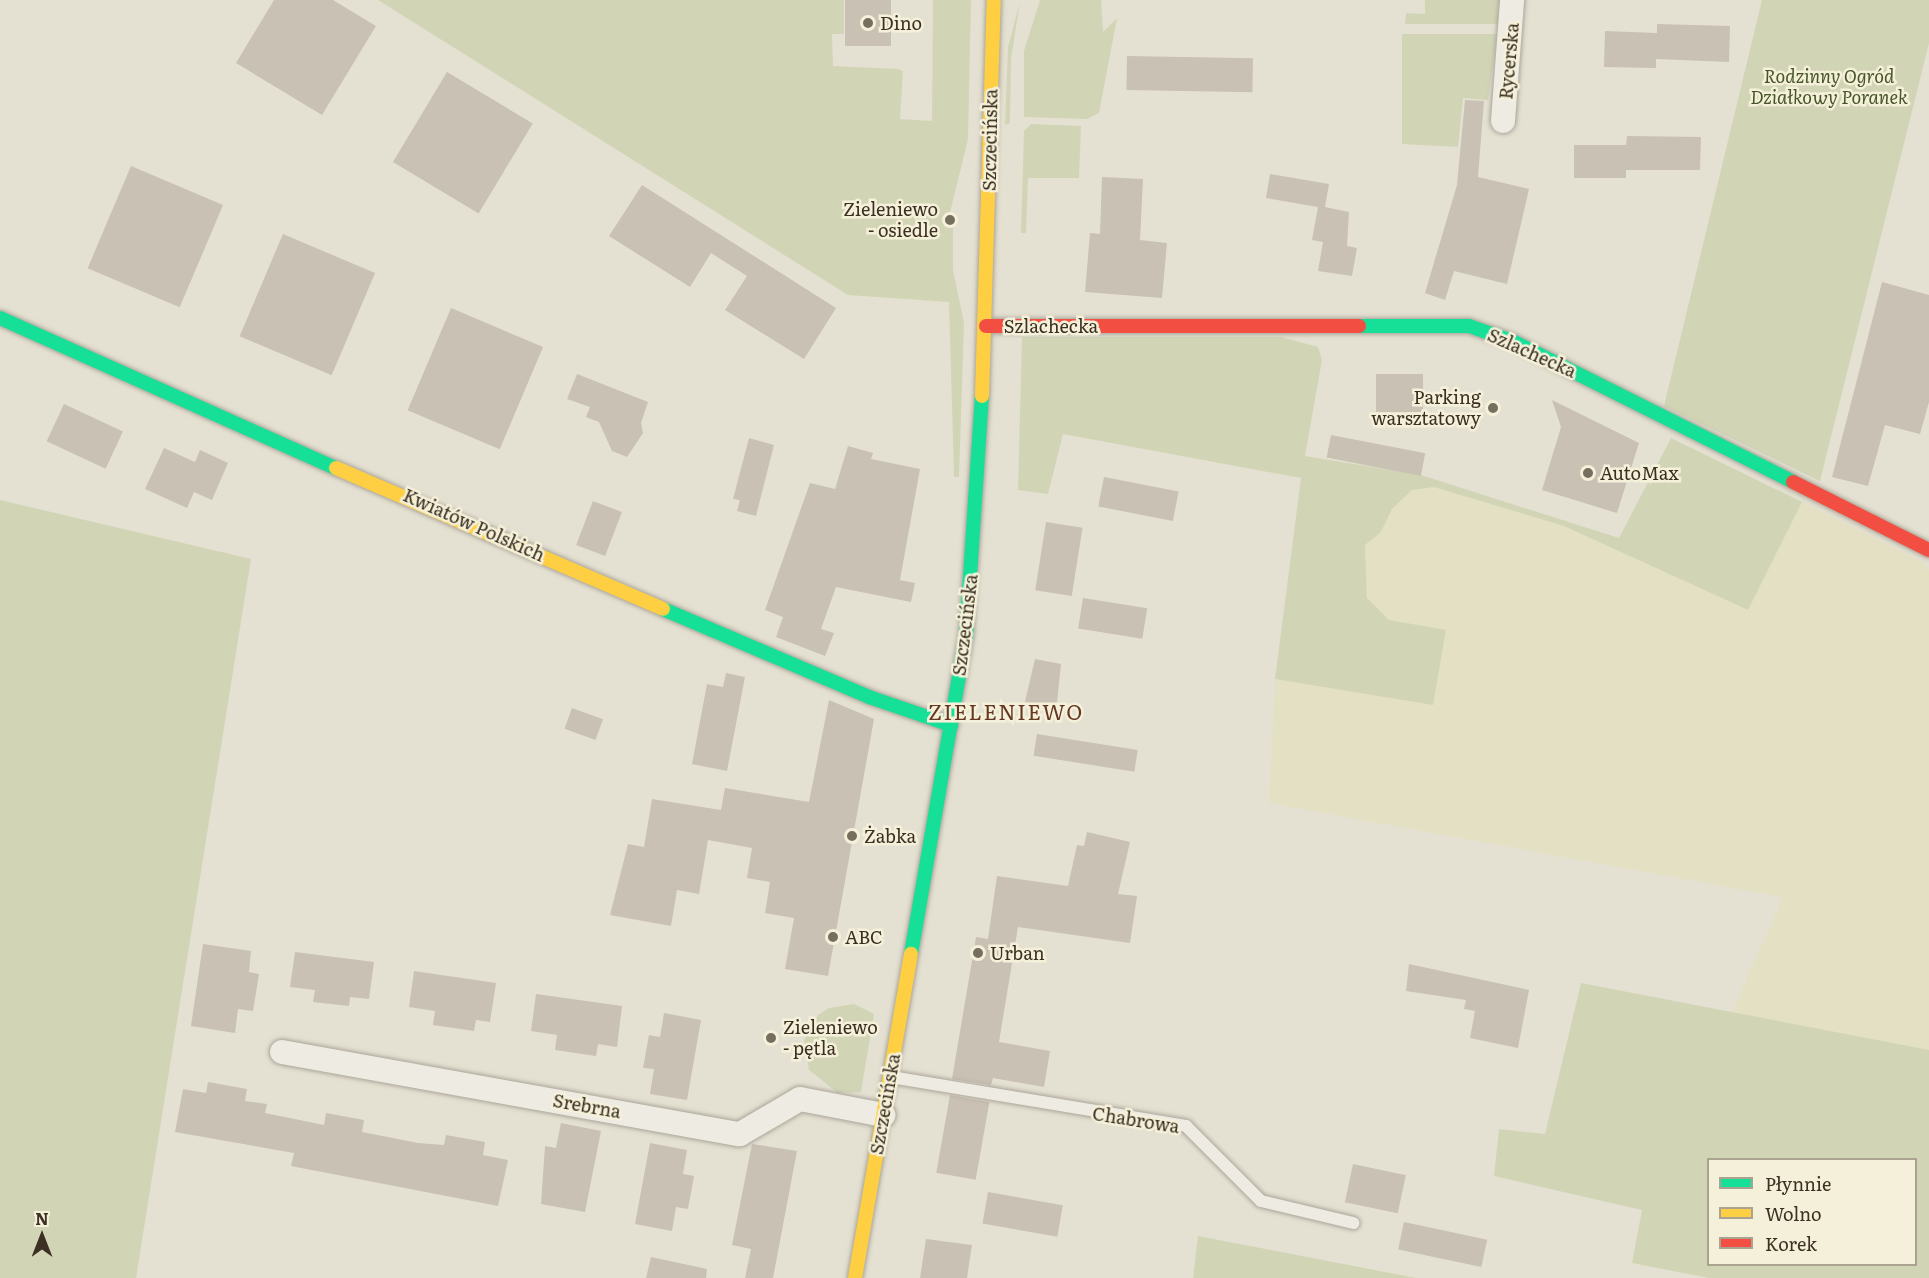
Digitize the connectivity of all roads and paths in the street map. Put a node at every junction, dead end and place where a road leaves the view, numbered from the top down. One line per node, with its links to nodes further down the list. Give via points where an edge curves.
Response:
1 (994, 0): 5 (street, Szczecińska)
2 (1512, 0): 3 (street, Rycerska)
3 (1503, 121)
4 (0, 318): 7 (street, Kwiatów Polskich, via 192,407 869,697)
5 (986, 326): 6 (street, Szlachecka, via 1469,326 1523,346); 7 (street, Szczecińska, via 978,498 966,636)
6 (1929, 550)
7 (951, 724): 9 (street, Szczecińska)
8 (282, 1052): 10 (street, Srebrna, via 740,1134 800,1099)
9 (890, 1076): 10 (street, Szczecińska); 11 (lane, Chabrowa, via 1186,1126 1261,1202)
10 (883, 1115): 12 (street, Szczecińska)
11 (1353, 1223)
12 (855, 1278)

